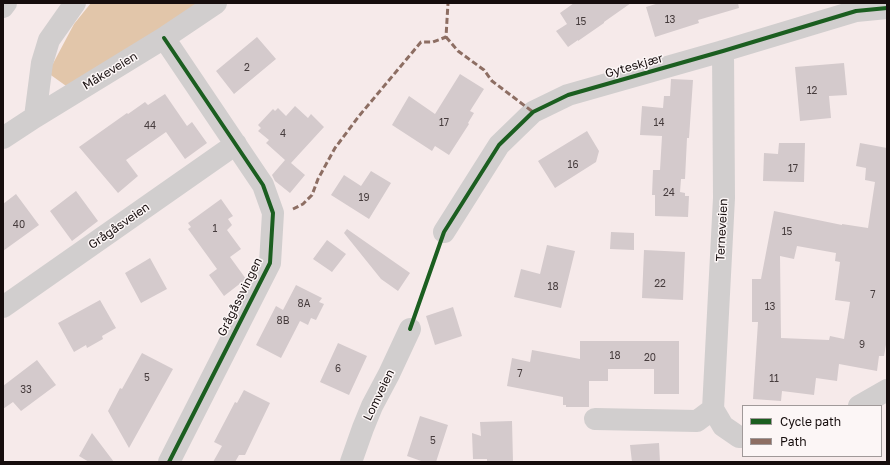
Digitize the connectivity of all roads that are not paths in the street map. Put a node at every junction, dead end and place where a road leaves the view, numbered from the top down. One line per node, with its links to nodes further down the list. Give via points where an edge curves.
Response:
1 (6, 3): 4 (street)
2 (75, 3): 8 (street, via 49,40 42,63)
3 (216, 3): 6 (street, Måkeveien)
4 (3, 7)
5 (887, 8): 7 (street, Gyteskjær, via 856,11)
6 (164, 38): 8 (street, Måkeveien); 10 (street, Grågåssvingen)
7 (723, 50): 11 (street, Gyteskjær, via 568,95 533,112 499,144); 16 (street, Terneveien, via 724,198)
8 (35, 117): 9 (street, Måkeveien)
9 (3, 138)
10 (236, 144): 12 (street, Grågåsveien); 19 (street, Grågåssvingen, via 263,185 273,213 270,263)
11 (444, 232)
12 (3, 307)
13 (410, 329): 20 (street, Lomveien, via 363,428)
14 (887, 390): 15 (street)
15 (861, 405)
16 (713, 409): 17 (street, via 697,421); 18 (street, via 723,426)
17 (595, 419)
18 (742, 437)
19 (169, 462)
20 (351, 462)

